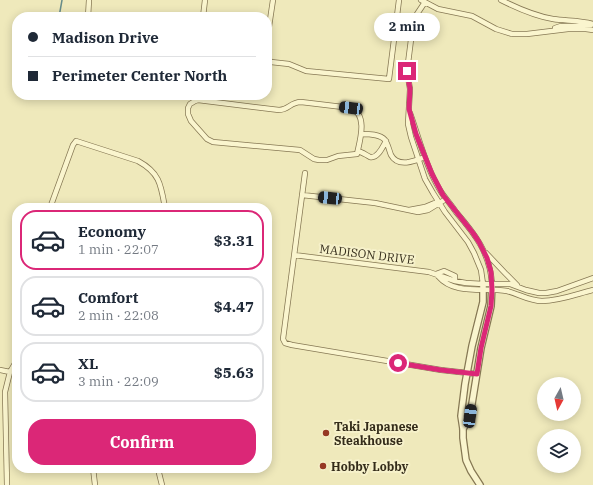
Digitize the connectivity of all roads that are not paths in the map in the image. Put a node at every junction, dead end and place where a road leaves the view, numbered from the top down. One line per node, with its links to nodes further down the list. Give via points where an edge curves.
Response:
1 (89, 0): 7 (street)
2 (205, 0): 8 (street)
3 (273, 0): 9 (street)
4 (399, 0): 13 (street, via 389,79 306,71 289,64)
5 (500, 0): 10 (street, via 552,19)
6 (423, 1): 11 (street, via 438,9 472,16 496,29 512,34); 14 (street, via 412,28 407,73 410,89)
7 (88, 12)
8 (204, 12)
9 (271, 12)
10 (593, 25): 11 (street, via 561,26)
11 (554, 30): 12 (street)
12 (593, 30)
13 (272, 62)
14 (409, 109): 18 (street); 19 (street, via 409,129)
15 (362, 134): 16 (street, via 378,136); 17 (street); 17 (street, via 360,116 351,108 301,102 279,110 198,100 192,102 188,108 191,121 212,142 300,150 319,160 357,154)
16 (386, 141): 17 (street, via 378,155 373,157); 19 (street, via 392,157 398,161 409,163)
17 (358, 151)
18 (425, 157): 19 (street); 22 (street)
19 (418, 160): 25 (street)
20 (305, 173): 21 (street)
21 (302, 195): 25 (street, via 375,203 414,212 423,212); 27 (street)
22 (446, 199): 25 (street); 26 (street)
23 (52, 203): 24 (street, via 76,141 146,165 153,171 161,186)
24 (165, 203)
25 (439, 203): 30 (street, via 472,249 481,270)
26 (484, 251): 31 (street, via 490,267); 32 (street)
27 (294, 255): 28 (street, MADISON DRIVE); 37 (street, via 283,339 285,343)
28 (436, 274): 30 (street, MADISON DRIVE); 30 (street, MADISON DRIVE, via 454,287)
29 (593, 278): 32 (street, via 554,292 539,293)
30 (483, 287): 31 (street); 37 (street, via 482,308)
31 (492, 287): 32 (street, via 510,284); 33 (street, via 542,301); 38 (street, via 490,311)
32 (520, 288)
33 (593, 290)
34 (12, 369): 36 (street)
35 (0, 370): 36 (street)
36 (10, 372): 41 (street, via 5,392)
37 (467, 373): 38 (street); 39 (street, via 461,416)
38 (477, 374): 39 (street, via 470,416)
39 (464, 429): 47 (street, via 466,460)
40 (0, 447): 41 (street)
41 (6, 447): 44 (street)
42 (94, 473): 45 (street)
43 (159, 473): 46 (street)
44 (6, 485)
45 (95, 485)
46 (162, 485)
47 (480, 485)

